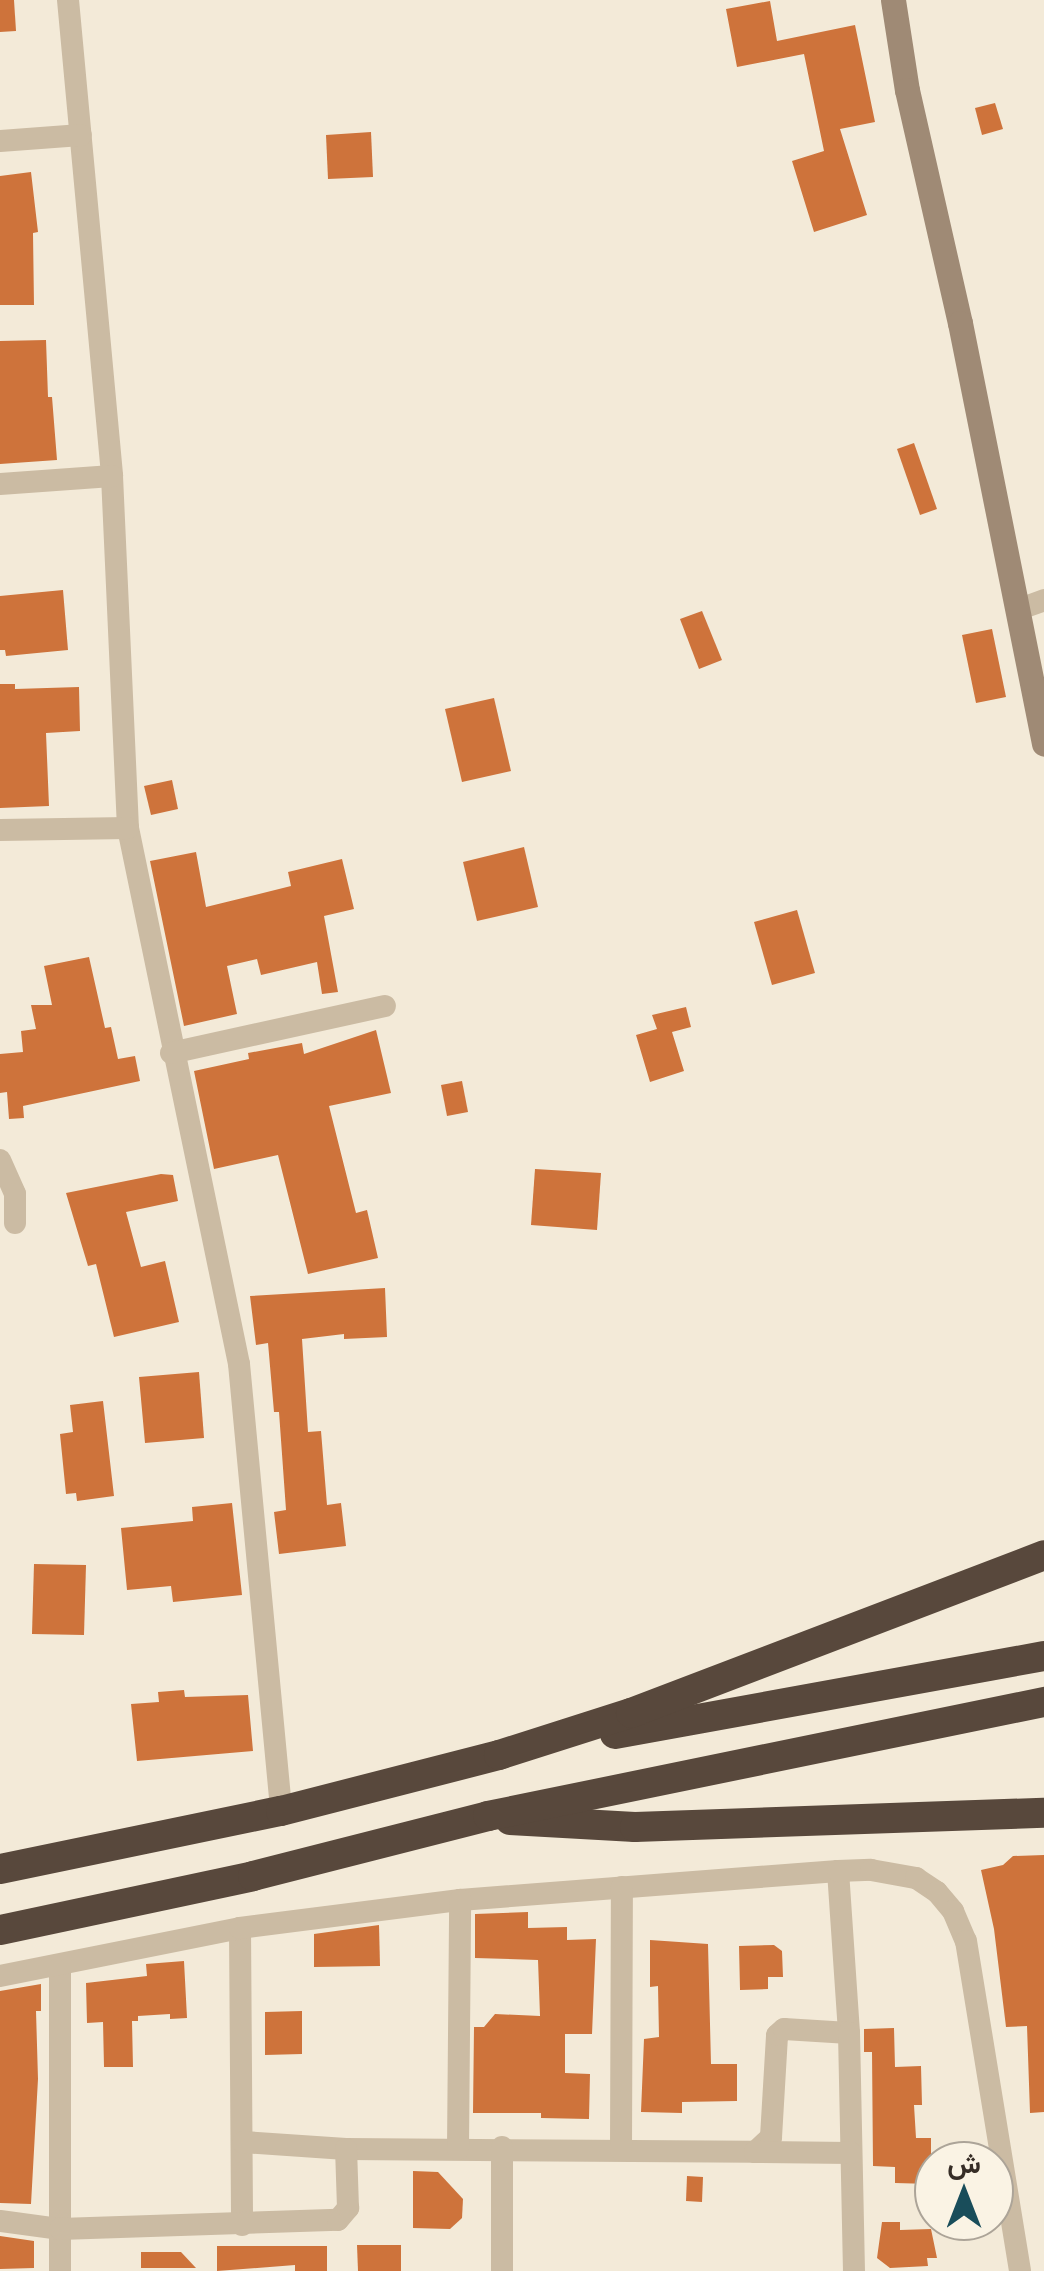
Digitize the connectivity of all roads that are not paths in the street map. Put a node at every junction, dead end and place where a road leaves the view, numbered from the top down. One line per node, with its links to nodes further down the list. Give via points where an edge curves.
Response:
1 (68, 0): 3 (street)
2 (892, 0): 8 (street)
3 (82, 135): 4 (street); 5 (street)
4 (0, 141)
5 (112, 476): 6 (street); 10 (street)
6 (0, 484)
7 (1044, 600): 8 (street)
8 (1018, 610): 9 (street)
9 (1044, 744)
10 (128, 828): 11 (street); 13 (street)
11 (0, 830)
12 (385, 1006): 13 (street)
13 (172, 1053): 20 (street, via 239,1364)
14 (0, 1160): 15 (street, via 15,1194)
15 (15, 1224)
16 (1044, 1555): 19 (highway, via 631,1713)
17 (1044, 1656): 19 (highway)
18 (1044, 1702): 22 (highway)
19 (499, 1755): 20 (highway)
20 (280, 1811): 23 (highway)
21 (1044, 1812): 22 (highway, via 635,1828)
22 (488, 1816): 28 (highway)
23 (0, 1869)
24 (838, 1870): 25 (street); 31 (street); 45 (street, via 916,1878 952,1911 966,1941)
25 (622, 1887): 26 (street); 36 (street)
26 (460, 1900): 27 (street); 35 (street)
27 (240, 1928): 29 (street); 32 (street)
28 (0, 1930)
29 (60, 1966): 30 (street); 41 (street)
30 (0, 1976)
31 (848, 2033): 37 (street, via 784,2029 777,2035 771,2137); 38 (street)
32 (243, 2142): 34 (street); 40 (street)
33 (502, 2147): 35 (street); 36 (street); 43 (street)
34 (346, 2149): 35 (street); 40 (street, via 348,2208 338,2220)
35 (458, 2149)
36 (621, 2150): 37 (street)
37 (755, 2152): 38 (street)
38 (850, 2153): 44 (street)
39 (0, 2222): 41 (street)
40 (242, 2224): 41 (street)
41 (60, 2228): 42 (street)
42 (60, 2271)
43 (502, 2271)
44 (854, 2271)
45 (1020, 2271)

